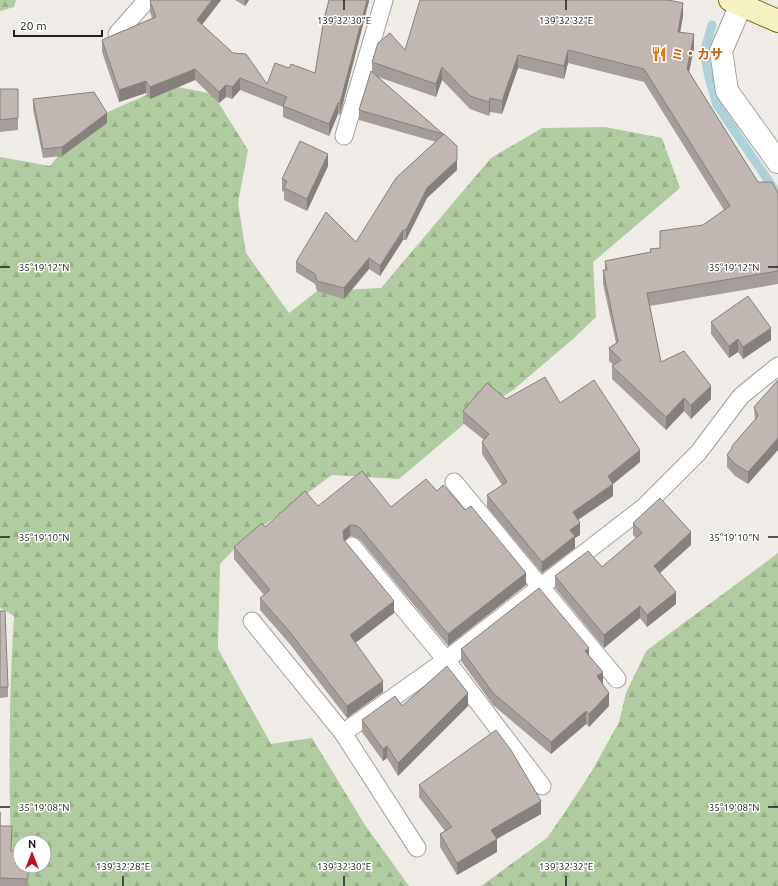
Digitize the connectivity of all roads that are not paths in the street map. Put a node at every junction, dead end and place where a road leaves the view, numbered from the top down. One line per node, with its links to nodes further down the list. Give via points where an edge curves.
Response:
1 (147, 0): 5 (lane)
2 (384, 0): 6 (lane)
3 (738, 2): 4 (street); 7 (street, via 721,51 727,91)
4 (778, 21)
5 (117, 34)
6 (344, 136)
7 (778, 162)
8 (778, 366): 11 (lane, via 741,396 698,453 644,507)
9 (454, 482): 11 (lane)
10 (352, 546): 13 (lane)
11 (541, 587): 13 (lane); 14 (lane)
12 (252, 621): 15 (lane)
13 (446, 660): 15 (lane); 16 (lane)
14 (617, 679)
15 (343, 733): 17 (lane)
16 (542, 786)
17 (417, 848)

